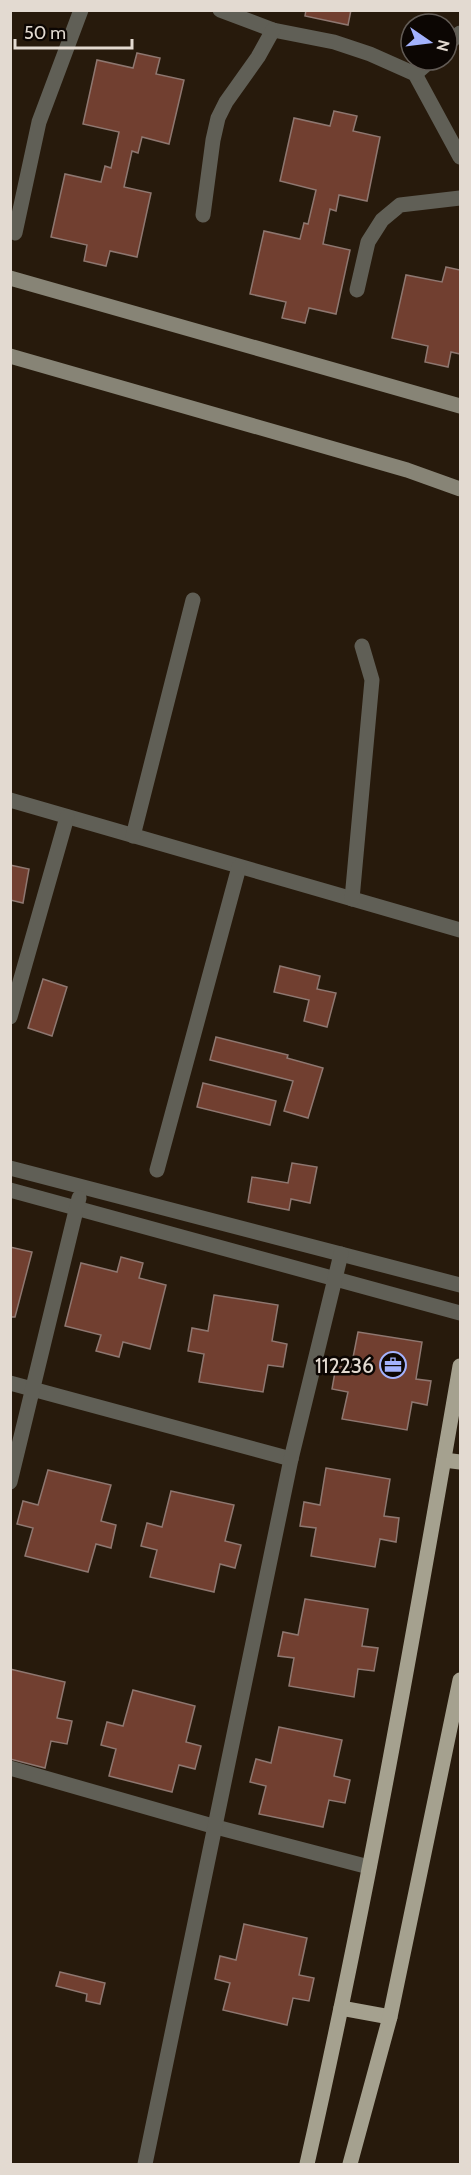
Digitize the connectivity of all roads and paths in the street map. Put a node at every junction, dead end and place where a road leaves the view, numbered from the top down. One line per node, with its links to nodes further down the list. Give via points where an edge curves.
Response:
1 (81, 10): 10 (street, via 39,122)
2 (220, 10): 3 (street)
3 (244, 15): 4 (street)
4 (273, 30): 6 (street, via 334,42); 9 (street, via 218,118)
5 (417, 72): 6 (street)
6 (415, 74): 7 (street)
7 (460, 157)
8 (460, 198): 12 (street, via 400,206 382,220 368,242)
9 (203, 215)
10 (15, 233)
11 (10, 278): 14 (main road)
12 (357, 290)
13 (10, 356): 15 (main road)
14 (460, 406)
15 (460, 489)
16 (193, 600): 20 (street)
17 (362, 646): 22 (street, via 372,680)
18 (10, 800): 19 (street)
19 (67, 817): 20 (street); 24 (street)
20 (133, 836): 21 (street)
21 (239, 867): 22 (street); 26 (street)
22 (352, 899): 23 (street)
23 (460, 930)
24 (10, 1017)
25 (10, 1168): 27 (street)
26 (157, 1170)
27 (82, 1187): 29 (street); 30 (street)
28 (10, 1190): 29 (street)
29 (77, 1209): 31 (street); 36 (street)
30 (341, 1254): 31 (street); 32 (street)
31 (335, 1280): 33 (street); 37 (street)
32 (460, 1285)
33 (460, 1313)
34 (460, 1366): 38 (main road)
35 (10, 1383): 36 (street)
36 (33, 1389): 37 (street); 40 (street)
37 (291, 1459): 43 (street)
38 (444, 1460): 39 (main road); 44 (main road)
39 (460, 1462)
40 (10, 1482)
41 (460, 1680): 46 (main road)
42 (10, 1768): 43 (street)
43 (216, 1827): 44 (street); 47 (street)
44 (369, 1867): 45 (main road)
45 (341, 2008): 46 (main road); 48 (main road)
46 (390, 2017): 49 (main road)
47 (145, 2164)
48 (307, 2164)
49 (350, 2164)

